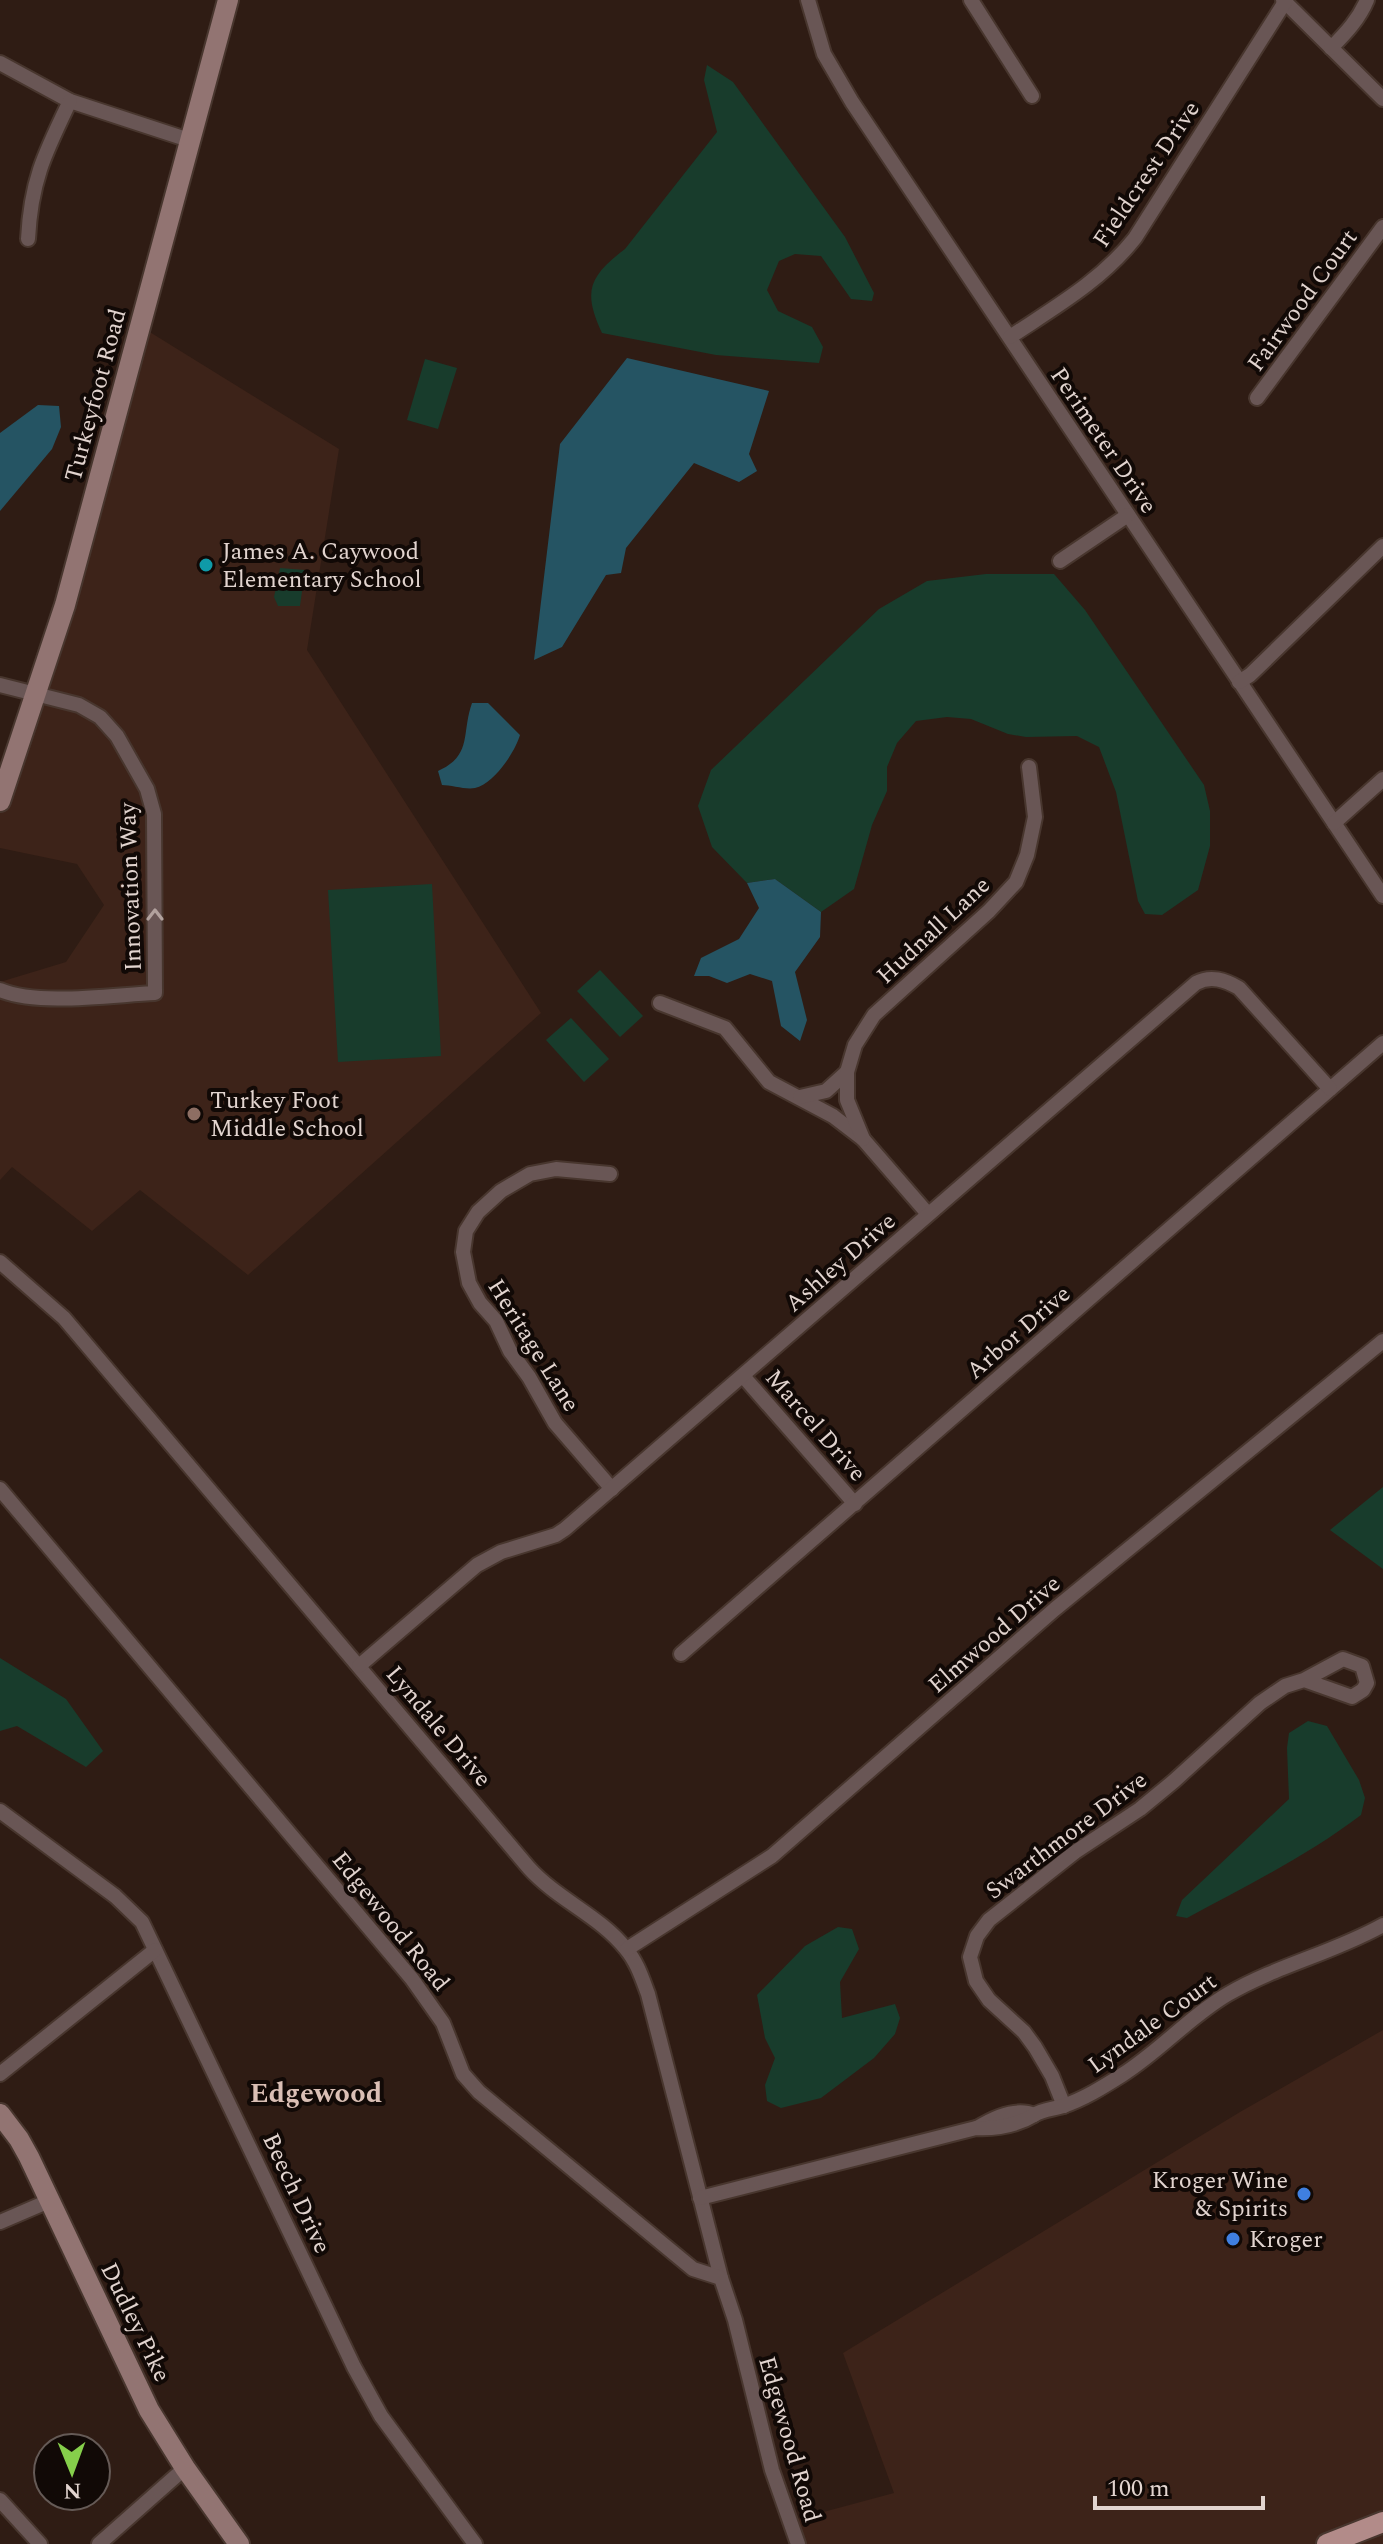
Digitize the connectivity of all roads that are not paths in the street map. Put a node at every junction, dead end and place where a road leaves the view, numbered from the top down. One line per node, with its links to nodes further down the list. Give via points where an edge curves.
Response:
1 (228, 0): 11 (main road, Turkeyfoot Road)
2 (808, 0): 14 (street, Perimeter Drive, via 830,66)
3 (971, 0): 8 (street)
4 (1367, 0): 6 (street)
5 (1284, 1): 6 (street); 14 (street, Fieldcrest Drive, via 1118,259 1096,280)
6 (1331, 48): 9 (street)
7 (0, 63): 10 (street)
8 (1032, 96)
9 (1383, 99)
10 (70, 101): 11 (street); 13 (street, via 36,175)
11 (189, 140): 21 (main road, Turkeyfoot Road)
12 (1383, 227): 15 (street, Fairwood Court)
13 (28, 239)
14 (1010, 337): 16 (street, Perimeter Drive)
15 (1257, 398)
16 (1128, 515): 18 (street); 19 (street, Perimeter Drive)
17 (1383, 546): 19 (street)
18 (1060, 561)
19 (1239, 682): 25 (street, Perimeter Drive)
20 (0, 685): 21 (street, Innovation Way)
21 (37, 696): 24 (main road, Turkeyfoot Road); 27 (street, Innovation Way, one-way to 21, via 47,998 155,993 154,814 147,789 100,717 79,705)
22 (1029, 767): 30 (street, Hudnall Lane, via 1035,817 1016,882 874,1015 855,1045)
23 (1383, 779): 25 (street)
24 (0, 801)
25 (1334, 823): 26 (street, Perimeter Drive)
26 (1383, 896)
27 (0, 990)
28 (660, 1003): 32 (street, Hudnall Lane, via 725,1028 763,1076)
29 (1383, 1043): 31 (street, Arbor Drive)
30 (847, 1072): 32 (street, via 826,1091); 33 (street, Hudnall Lane, via 847,1100)
31 (1330, 1089): 35 (street, Ashley Drive, via 1239,988 1220,979 1203,979); 41 (street, Arbor Drive)
32 (800, 1097): 33 (street, Hudnall Lane)
33 (863, 1139): 35 (street, Hudnall Lane)
34 (610, 1174): 40 (street, Heritage Lane, via 556,1169 530,1174 483,1206 466,1231 463,1252 469,1283 555,1423)
35 (928, 1214): 38 (street, Ashley Drive)
36 (0, 1262): 43 (street, Lyndale Drive, via 64,1318)
37 (1383, 1341): 47 (street, Elmwood Drive, via 1055,1609 772,1856)
38 (743, 1376): 40 (street, Ashley Drive); 41 (street, Marcel Drive)
39 (0, 1489): 55 (street, Edgewood Road, via 412,1979 443,2023 469,2081 693,2269)
40 (612, 1489): 43 (street, Ashley Drive, via 556,1535 477,1565)
41 (855, 1504): 42 (street, Arbor Drive)
42 (681, 1654)
43 (359, 1666): 47 (street, Lyndale Drive, via 536,1876)
44 (1304, 1680): 50 (street, Swarthmore Drive, via 1260,1703 1140,1809 1075,1852 989,1920 977,1936 970,1957 976,1981 1035,2047)
45 (0, 1811): 48 (street, Beech Drive, via 138,1916)
46 (1383, 1925): 50 (street, Lyndale Court, via 1226,1995 1126,2073)
47 (627, 1949): 52 (street, Lyndale Drive, via 648,1994)
48 (155, 1950): 49 (street); 62 (street, Beech Drive, via 354,2367 381,2416)
49 (0, 2074)
50 (1064, 2106): 52 (street, Lyndale Court, via 1028,2121 976,2128)
51 (0, 2114): 53 (main road, Dudley Pike, via 19,2139)
52 (700, 2198): 55 (street, Lyndale Drive)
53 (49, 2201): 54 (street); 56 (main road, Dudley Pike, via 149,2410)
54 (0, 2222)
55 (721, 2278): 63 (street, Edgewood Road, via 772,2470)
56 (185, 2468): 60 (street); 61 (main road, Dudley Pike)
57 (0, 2500): 59 (street)
58 (1381, 2527): 64 (main road)
59 (40, 2544)
60 (99, 2544)
61 (239, 2544)
62 (475, 2544)
63 (798, 2544)
64 (1327, 2544)

